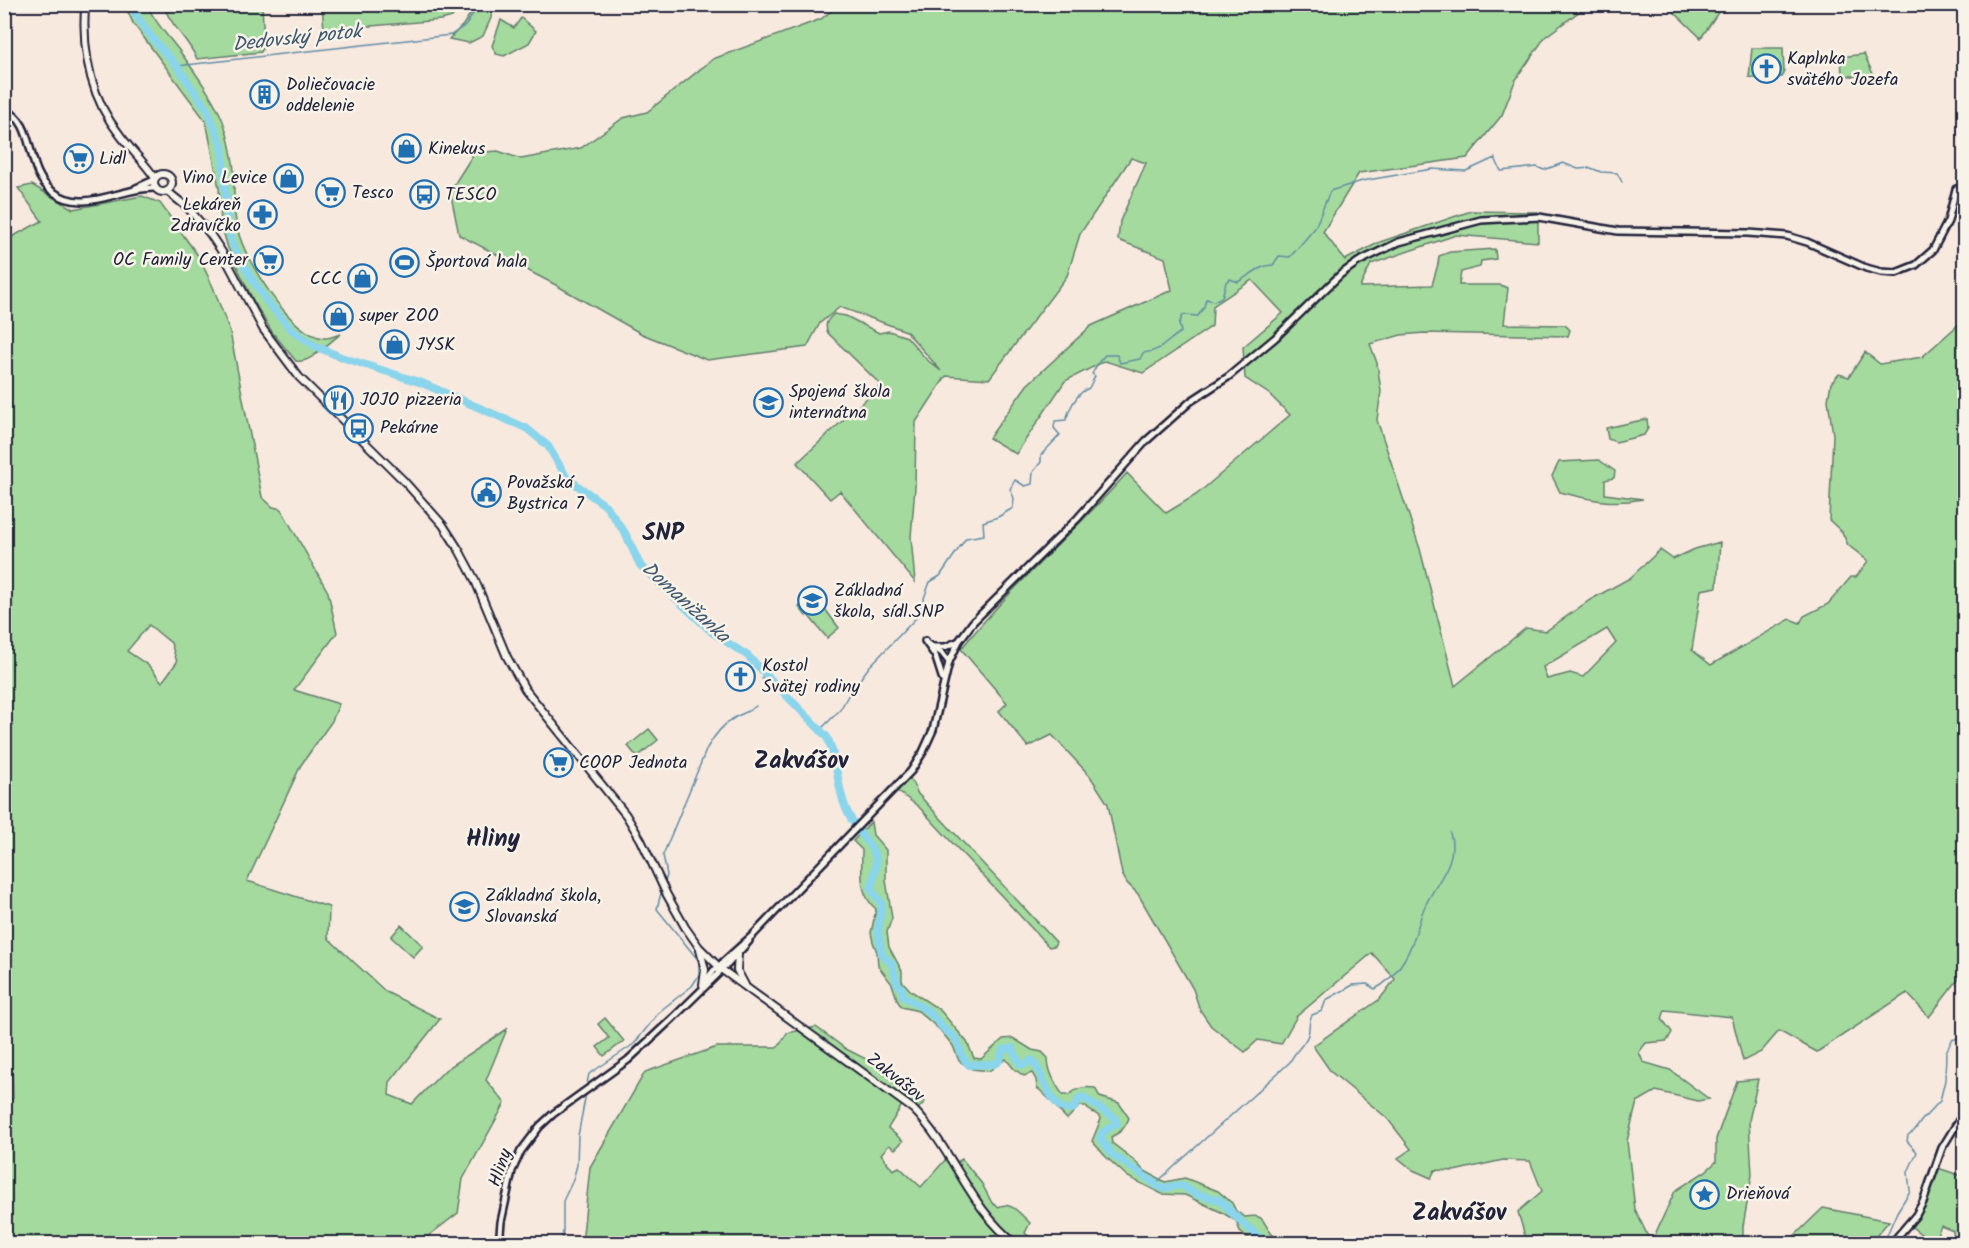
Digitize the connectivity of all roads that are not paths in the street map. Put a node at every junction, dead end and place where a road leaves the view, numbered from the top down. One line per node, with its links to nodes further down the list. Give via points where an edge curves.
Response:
1 (85, 4): 3 (main road, via 85,50 93,84 112,125)
2 (4, 109): 7 (street, via 22,124 40,180 56,194 80,202)
3 (157, 177): 4 (main road); 5 (main road, via 170,176); 7 (street)
4 (156, 188): 5 (main road, via 161,192); 7 (street)
5 (170, 189): 14 (main road, via 222,252 263,329 294,370 443,525 464,559 525,689 626,815)
6 (1956, 189): 8 (street, via 1948,221 1933,250 1916,265 1896,273 1866,268 1779,234 1618,231 1539,217 1482,220 1400,242 1341,274 1275,338 1170,419)
7 (132, 190)
8 (959, 641): 9 (street); 11 (street)
9 (933, 647): 10 (street, via 925,641); 11 (street)
10 (935, 655): 11 (street); 12 (street)
11 (949, 662): 12 (street)
12 (944, 683): 13 (street, via 936,721 923,752 903,780)
13 (753, 935): 15 (street); 16 (street, via 723,962)
14 (699, 947): 16 (main road, Zakvášov); 17 (main road, via 705,970)
15 (738, 954): 16 (street); 18 (main road, via 737,970)
16 (721, 969): 17 (street, via 714,970); 18 (main road, Zakvášov); 19 (street, Hliny)
17 (703, 985): 19 (street)
18 (747, 988): 22 (main road, Zakvášov, via 913,1109 942,1144 982,1211)
19 (696, 994): 21 (street, Hliny, via 628,1060 540,1126 512,1171)
20 (1965, 1112): 23 (street, via 1942,1148 1916,1215)
21 (499, 1244)
22 (1016, 1244)
23 (1891, 1244)

